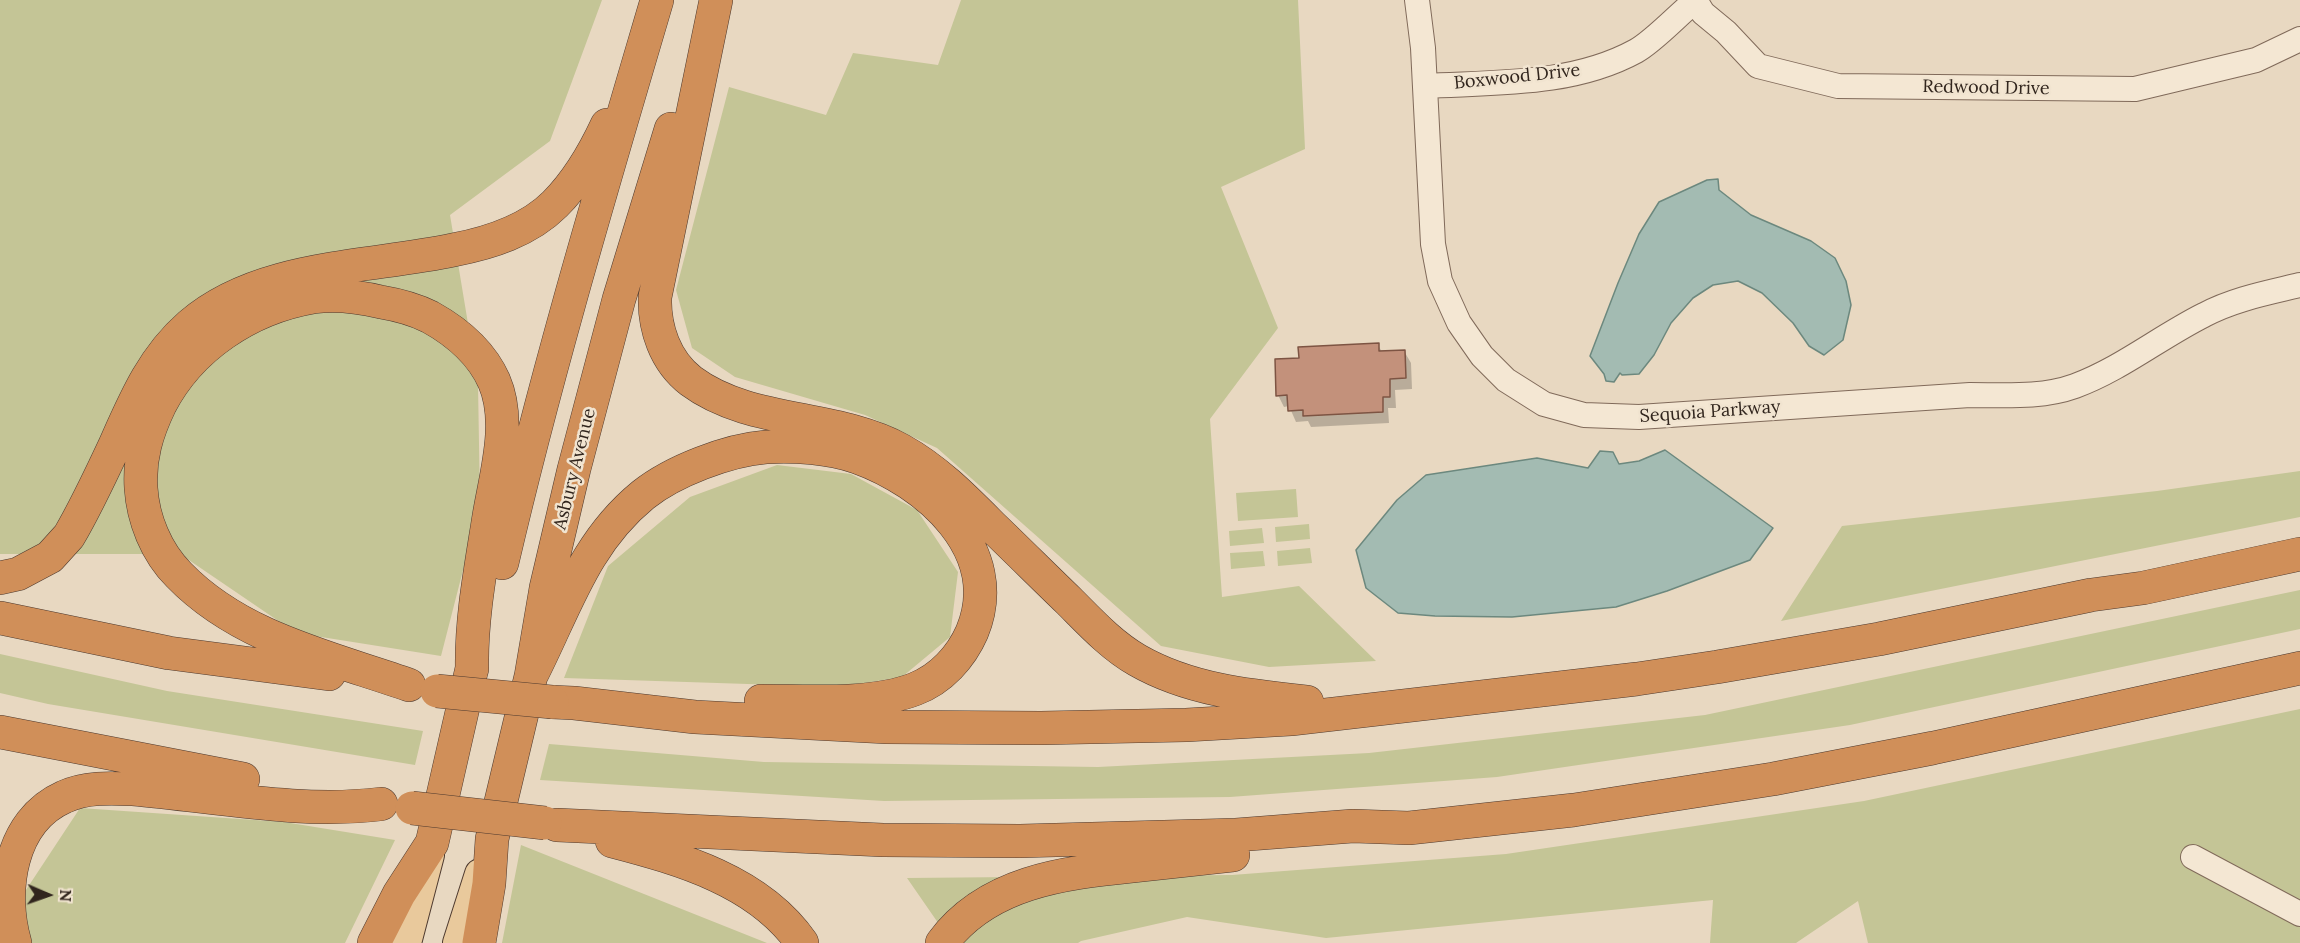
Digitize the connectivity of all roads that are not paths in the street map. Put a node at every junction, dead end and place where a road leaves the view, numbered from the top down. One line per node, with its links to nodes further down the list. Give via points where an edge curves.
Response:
1 (657, 0): 6 (highway)
2 (715, 0): 14 (highway, Asbury Avenue, via 619,299 546,588); 17 (highway, via 655,297 661,342 677,367 689,380 731,403 848,430 917,459 954,488 1104,636 1152,668 1217,690)
3 (1417, 0): 7 (street, Sequoia Parkway)
4 (1695, 0): 5 (street, Redwood Drive, via 1703,13 1758,66 1838,86 2135,89 2256,60); 7 (street, Boxwood Drive, via 1637,51 1578,74)
5 (2300, 39)
6 (636, 73): 10 (highway, via 570,188 527,224 476,246 288,277 246,290 191,324 167,347 149,374 69,536 50,557 18,574); 13 (highway, via 560,332)
7 (1425, 86): 8 (street, Sequoia Parkway, via 1433,244 1440,281 1459,323 1482,356 1506,380 1544,404 1584,415 1639,417 2047,393 2103,374 2236,300)
8 (2300, 285)
9 (2300, 554): 17 (highway, via 2143,588 1718,667)
10 (0, 578)
11 (0, 618): 15 (highway, via 169,652)
12 (2300, 668): 21 (highway, via 1773,779 1574,810)
13 (472, 669): 15 (highway, via 476,598 502,434 499,394 486,367 462,339 443,325 400,305 364,298 314,297 264,310 218,336 176,378 165,396 144,443 140,471 142,501 150,530 177,574 229,616 300,649); 23 (highway)
14 (531, 676): 16 (highway, via 576,577 607,530 645,494 676,475 726,455 766,447 810,448 854,456 926,495 952,521 970,548 979,587 974,627 958,656 933,680 917,689 870,700 608,698); 22 (highway, Asbury Avenue)
15 (423, 688): 16 (highway, bridge)
16 (567, 703): 17 (highway, via 785,723 1029,728 1291,719)
17 (1366, 709)
18 (0, 732): 19 (highway, via 159,765)
19 (397, 806): 20 (highway, bridge); 26 (highway, via 312,807 105,788 65,796 29,824 10,855 4,904 5,919)
20 (551, 824): 21 (highway, via 860,839 1020,841 1212,836 1353,826); 31 (highway, via 669,856 715,875 770,908)
21 (1409, 828): 32 (highway, via 1357,842 1051,877 999,895 963,921)
22 (492, 839): 29 (main road, Asbury Avenue); 30 (highway)
23 (432, 843): 27 (highway); 28 (main road)
24 (2193, 857): 25 (street)
25 (2300, 914)
26 (15, 943)
27 (374, 943)
28 (406, 943)
29 (458, 943)
30 (479, 943)
31 (802, 943)
32 (942, 943)

